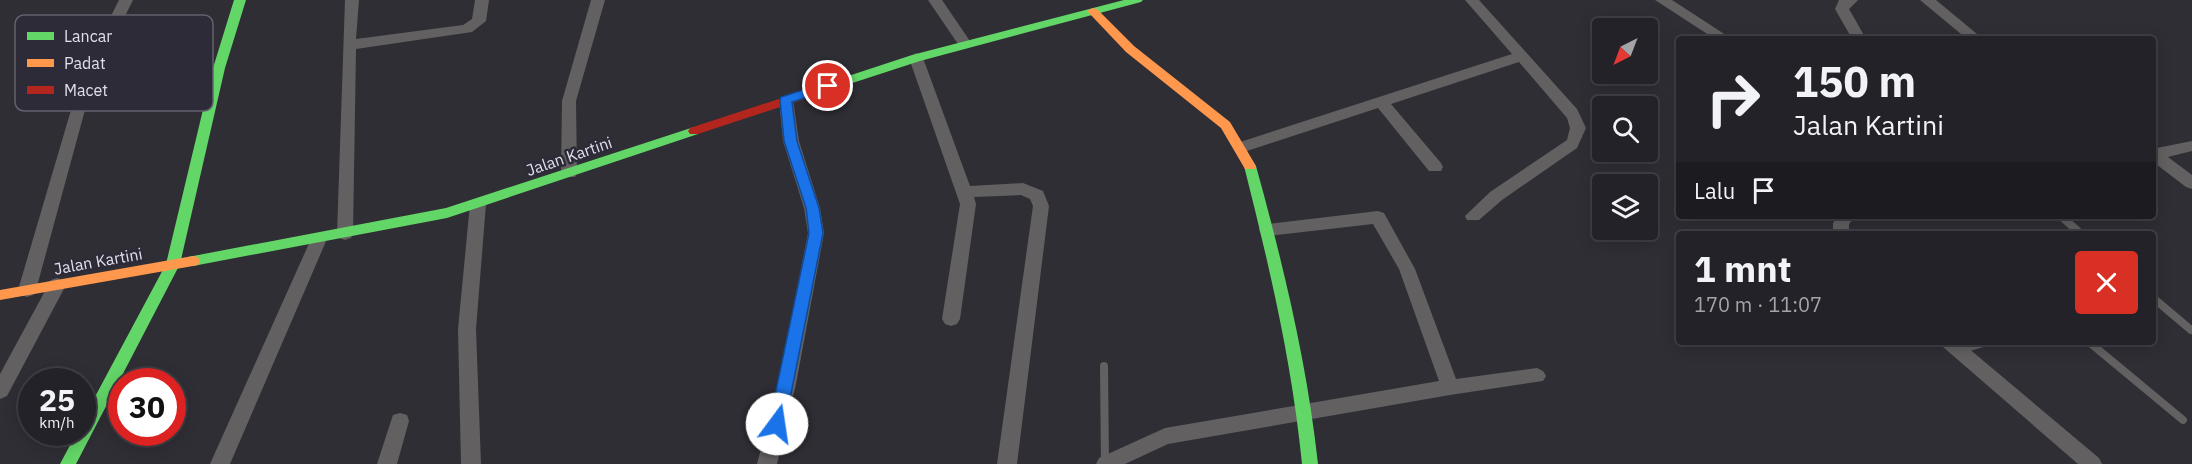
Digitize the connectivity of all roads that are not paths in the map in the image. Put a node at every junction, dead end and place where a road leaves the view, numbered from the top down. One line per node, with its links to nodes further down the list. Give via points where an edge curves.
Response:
1 (126, 0): 13 (street)
2 (240, 0): 21 (street)
3 (352, 0): 18 (street)
4 (482, 0): 18 (street, via 480,21 466,29)
5 (598, 0): 31 (street, via 569,101)
6 (935, 0): 17 (street)
7 (1472, 0): 19 (street)
8 (1662, 0): 14 (street)
9 (1851, 0): 15 (street, via 1842,9)
10 (1927, 0): 16 (street)
11 (1128, 1): 12 (street, Jalan Kartini)
12 (1093, 11): 17 (street, Jalan Kartini); 27 (street, via 1130,49 1226,125)
13 (118, 15)
14 (1720, 36)
15 (1857, 36)
16 (1972, 36)
17 (965, 44): 20 (street, Jalan Kartini)
18 (349, 45): 39 (street)
19 (1521, 56): 23 (street); 35 (street, via 1576,119 1578,132 1572,144)
20 (916, 58): 22 (street, Jalan Kartini); 33 (street)
21 (213, 94)
22 (786, 100): 31 (street, Jalan Kartini); 61 (street, via 791,141 816,233)
23 (1380, 101): 27 (street); 30 (street)
24 (78, 111): 43 (street)
25 (209, 111): 41 (street)
26 (2192, 146): 28 (street)
27 (1242, 147): 37 (street)
28 (2156, 155)
29 (2156, 156): 32 (street)
30 (1435, 167)
31 (569, 173): 34 (street, Jalan Kartini)
32 (2192, 183)
33 (966, 192): 46 (street, via 967,218); 62 (street, via 1023,189 1037,195 1041,207)
34 (478, 204): 39 (street, Jalan Kartini); 60 (street, via 467,329)
35 (1473, 216)
36 (2064, 219): 38 (lane)
37 (1268, 230): 52 (street, via 1378,217 1407,269); 54 (street)
38 (2078, 231)
39 (345, 234): 40 (street, Jalan Kartini)
40 (319, 239): 41 (street, Jalan Kartini); 58 (street)
41 (173, 264): 42 (street, Jalan Kartini); 57 (street)
42 (57, 285): 43 (street, Jalan Kartini); 53 (street)
43 (27, 290): 44 (street, Jalan Kartini)
44 (0, 295)
45 (2156, 300): 47 (lane)
46 (951, 319)
47 (2191, 330)
48 (2093, 345): 55 (lane)
49 (1954, 346): 65 (street)
50 (1104, 366): 63 (lane)
51 (1537, 376): 52 (street)
52 (1450, 387): 54 (street)
53 (0, 391)
54 (1306, 413): 63 (street, via 1165,436); 64 (street)
55 (2183, 420)
56 (400, 421): 59 (street)
57 (68, 464)
58 (220, 464)
59 (387, 464)
60 (471, 464)
61 (767, 464)
62 (1007, 464)
63 (1106, 464)
64 (1310, 464)
65 (2092, 464)

